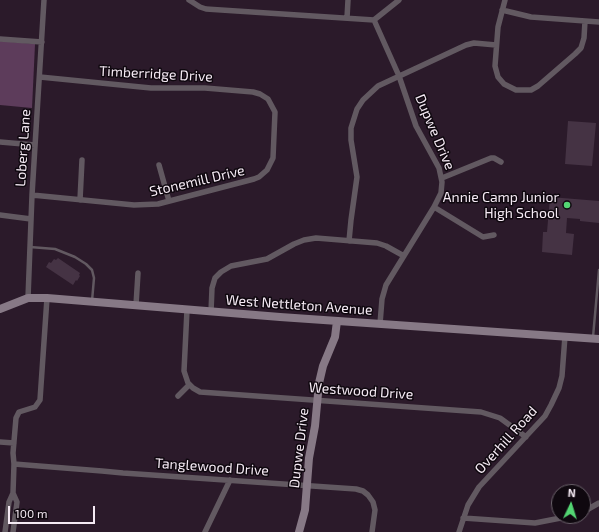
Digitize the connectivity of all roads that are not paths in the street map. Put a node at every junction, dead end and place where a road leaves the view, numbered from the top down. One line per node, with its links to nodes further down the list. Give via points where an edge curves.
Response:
1 (44, 0): 12 (street, Loberg Lane)
2 (189, 0): 7 (street, via 206,9)
3 (348, 0): 7 (street)
4 (399, 0): 8 (street)
5 (505, 0): 6 (street)
6 (502, 10): 9 (street, via 531,17); 13 (street)
7 (348, 18): 8 (street)
8 (374, 20): 14 (street, Dupwe Drive)
9 (586, 21): 10 (street); 13 (street, via 581,48 531,90 516,90 504,84 496,73)
10 (599, 22)
11 (0, 39): 12 (street)
12 (42, 42): 15 (street, Loberg Lane)
13 (496, 45): 14 (street, via 466,45)
14 (399, 76): 22 (street, Dupwe Drive, via 414,122 440,168); 30 (street, via 368,93 357,108 353,120 351,140 357,177)
15 (40, 77): 16 (street, Timberridge Drive, via 151,88 205,88 253,92 264,95); 18 (street, Loberg Lane)
16 (269, 100): 25 (street, Stonemill Drive, via 276,120 273,158 264,173 254,179)
17 (0, 142): 18 (street)
18 (35, 144): 23 (street, Loberg Lane)
19 (82, 160): 24 (street)
20 (501, 162): 22 (street, via 491,158)
21 (159, 165): 25 (street)
22 (442, 178): 26 (street, Dupwe Drive, via 441,193)
23 (32, 195): 24 (street, Stonemill Drive); 28 (street, Loberg Lane)
24 (80, 200): 25 (street, Stonemill Drive, via 134,206)
25 (169, 201)
26 (434, 207): 29 (street, via 483,237); 32 (street, Dupwe Drive)
27 (0, 215): 28 (street)
28 (31, 219): 31 (street, Loberg Lane)
29 (494, 235)
30 (349, 240): 32 (street, via 377,243); 42 (street, via 309,238 267,259 226,268 213,282)
31 (30, 247): 35 (street, Loberg Lane); 37 (lane, via 55,249 86,264 92,270 94,278)
32 (404, 256): 44 (street, Dupwe Drive, via 386,284)
33 (599, 270): 39 (lane)
34 (138, 273): 38 (street)
35 (28, 298): 36 (street, West Nettleton Avenue); 40 (street, West Nettleton Avenue)
36 (47, 298): 37 (street, West Nettleton Avenue); 52 (street, via 40,400 35,407 18,414)
37 (92, 302): 38 (street, West Nettleton Avenue)
38 (136, 305): 41 (street, West Nettleton Avenue)
39 (597, 308): 46 (lane)
40 (0, 309)
41 (187, 310): 42 (street, West Nettleton Avenue); 47 (street, via 183,367)
42 (211, 312): 43 (street, West Nettleton Avenue)
43 (337, 321): 44 (street, West Nettleton Avenue); 49 (street, Dupwe Drive, via 335,337 323,366)
44 (380, 324): 45 (street, West Nettleton Avenue)
45 (565, 336): 46 (street, West Nettleton Avenue); 50 (street, Overhill Road, via 559,388 544,416)
46 (596, 338)
47 (189, 385): 48 (street); 49 (street, Westwood Drive, via 206,393)
48 (178, 396)
49 (317, 401): 50 (street, Westwood Drive, via 481,412 500,418); 55 (street, Dupwe Drive)
50 (526, 436): 57 (street, Overhill Road, via 479,487)
51 (0, 442): 52 (street)
52 (14, 442): 53 (street)
53 (14, 464): 54 (street, Tanglewood Drive); 56 (street)
54 (230, 480): 55 (street, Tanglewood Drive); 61 (street)
55 (307, 486): 62 (street, Dupwe Drive, via 305,510); 63 (street, Tanglewood Drive, via 363,491 373,502)
56 (12, 493): 59 (street); 60 (street, via 17,502)
57 (463, 518): 58 (street, via 535,523); 64 (street, Overhill Road)
58 (551, 520)
59 (4, 532)
60 (13, 532)
61 (205, 532)
62 (299, 532)
63 (372, 532)
64 (459, 532)

